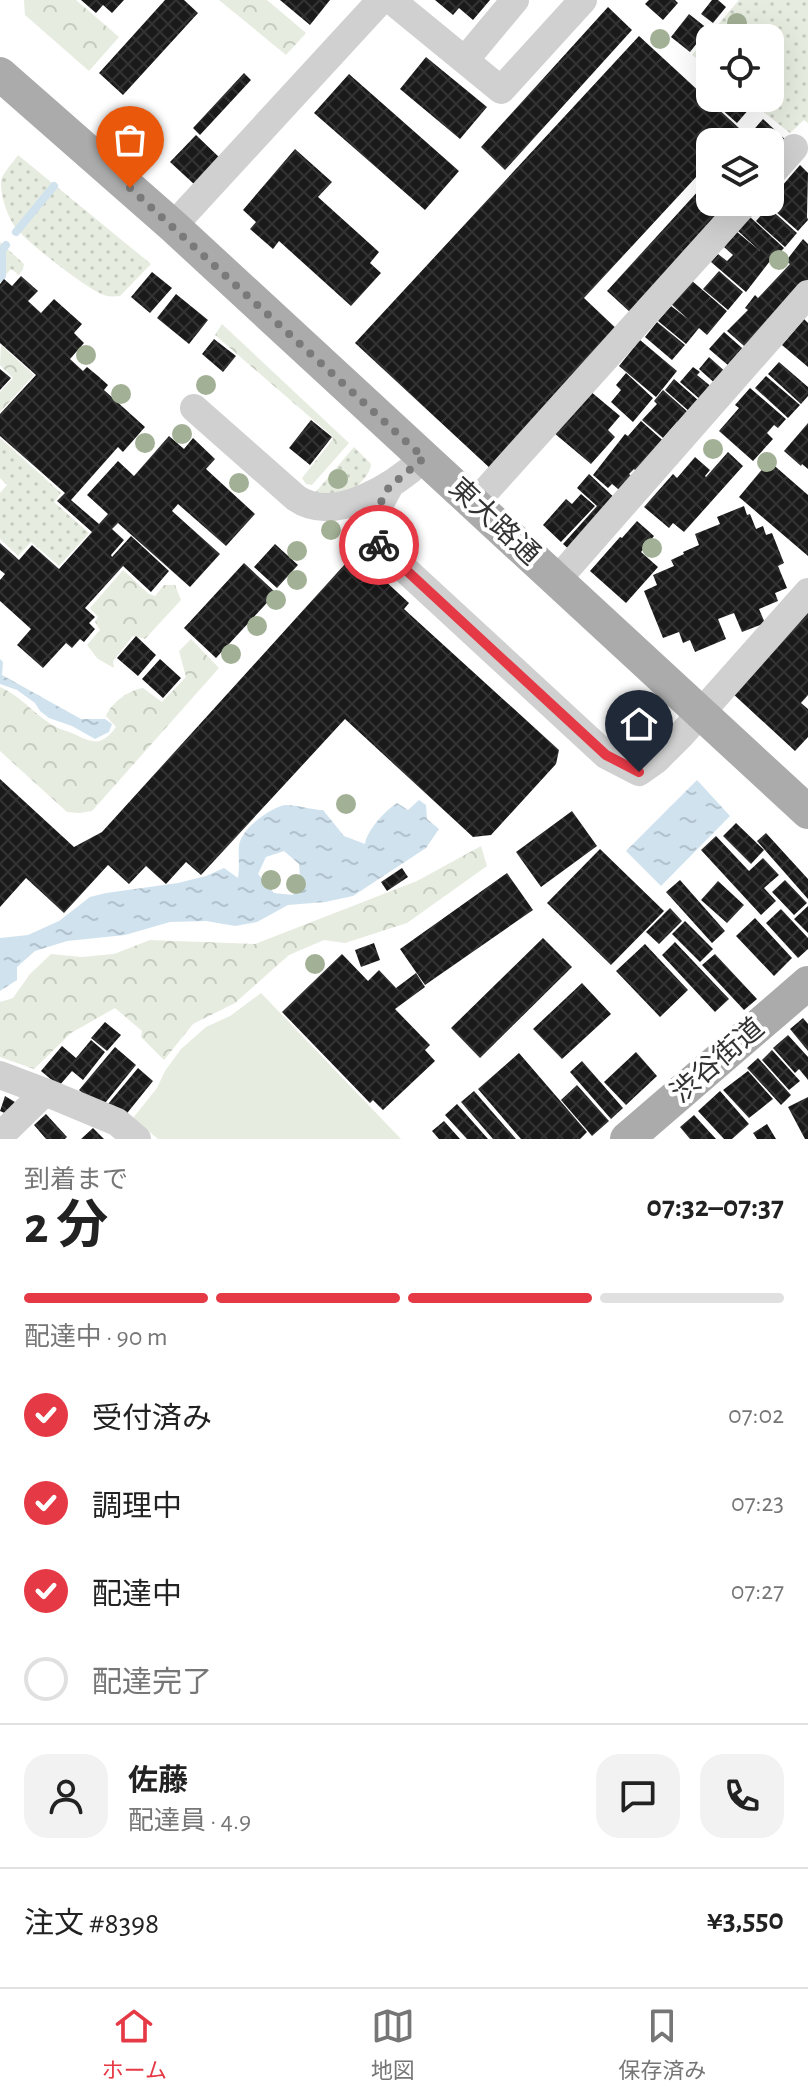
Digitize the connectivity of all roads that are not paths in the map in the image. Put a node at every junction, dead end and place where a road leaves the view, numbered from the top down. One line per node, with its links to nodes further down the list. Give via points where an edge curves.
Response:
1 (381, 0): 10 (street)
2 (391, 0): 5 (street)
3 (515, 0): 5 (street)
4 (583, 0): 5 (street, via 501,90)
5 (465, 60)
6 (0, 74): 10 (main road, 東大路通)
7 (801, 141): 8 (street)
8 (784, 160)
9 (733, 216): 15 (street)
10 (173, 226): 13 (main road, 東大路通)
11 (804, 305): 16 (street)
12 (194, 408): 14 (street, via 304,503 348,503)
13 (424, 458): 14 (street); 15 (main road, 東大路通)
14 (389, 487): 18 (street, via 373,517 373,540 606,755 639,772)
15 (474, 504): 16 (main road, 東大路通)
16 (557, 580): 18 (main road, 東大路通)
17 (808, 592): 18 (street)
18 (701, 713): 19 (main road, 東大路通)
19 (808, 812)
20 (808, 983): 25 (main road, 渋谷街道)
21 (0, 1075): 22 (street)
22 (45, 1092): 23 (street); 24 (street, via 117,1122)
23 (0, 1136)
24 (137, 1139)
25 (627, 1139)

